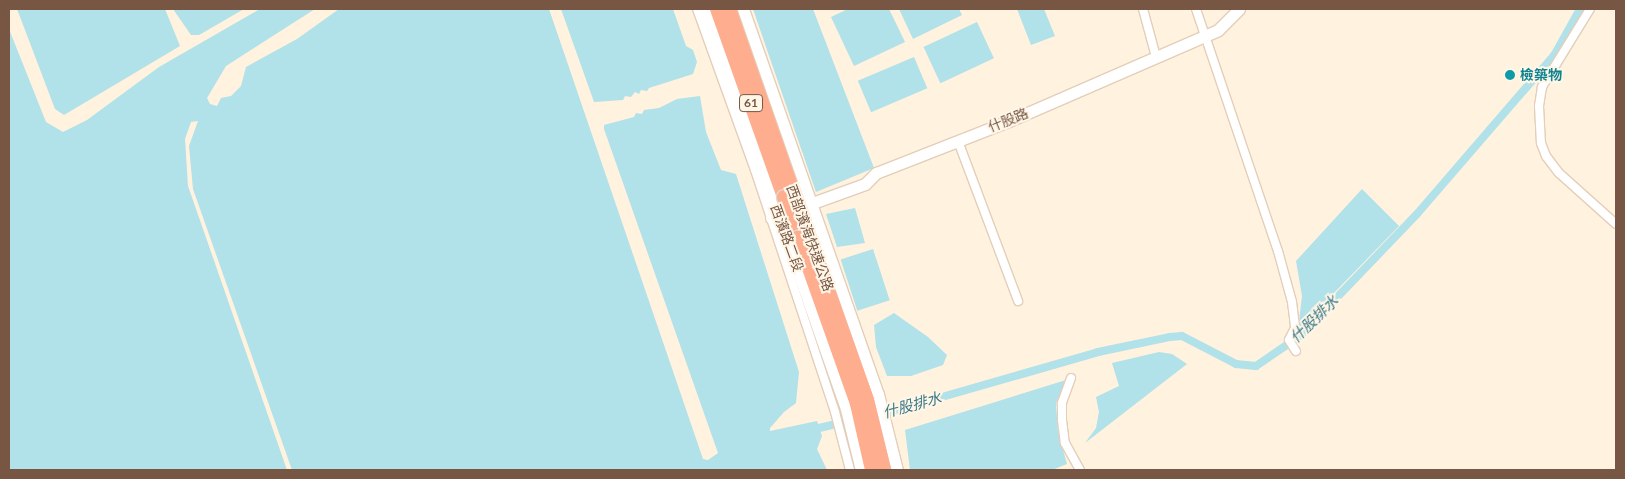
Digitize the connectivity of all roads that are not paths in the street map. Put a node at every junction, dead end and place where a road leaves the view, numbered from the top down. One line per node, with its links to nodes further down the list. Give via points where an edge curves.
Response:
1 (697, 9): 15 (street)
2 (706, 9): 15 (street, 西濱路二段)
3 (718, 9): 13 (highway, 西部濱海快速公路 / 61)
4 (728, 9): 13 (highway, 西部濱海快速公路 / 61)
5 (743, 9): 14 (street, 西濱路二段)
6 (1143, 9): 11 (street)
7 (1196, 9): 10 (street)
8 (1239, 9): 10 (street, 什股路, via 1218,30)
9 (1590, 9): 16 (street, via 1542,88 1539,106 1541,143 1559,173)
10 (1207, 34): 11 (street, 什股路); 18 (street, via 1292,302 1295,328 1289,340)
11 (1156, 57): 12 (street, 什股路)
12 (958, 141): 14 (street, 什股路, via 876,173 865,184); 17 (street)
13 (789, 194): 20 (highway, 西部濱海快速公路 / 61, bridge)
14 (811, 202): 15 (street, 什股路); 20 (street, 西濱路二段)
15 (775, 217): 20 (street, 西濱路二段)
16 (1616, 224)
17 (1018, 301)
18 (1296, 351)
19 (1071, 378): 27 (street, via 1062,403 1062,420 1065,443)
20 (857, 404): 21 (highway, 西部濱海快速公路 / 61); 21 (street, 西濱路二段)
21 (864, 432): 22 (street); 23 (street, 西濱路二段); 24 (highway, 西部濱海快速公路 / 61); 25 (highway, 西部濱海快速公路 / 61); 26 (street, 西濱路二段)
22 (850, 470)
23 (861, 470)
24 (872, 470)
25 (884, 470)
26 (897, 470)
27 (1080, 470)

